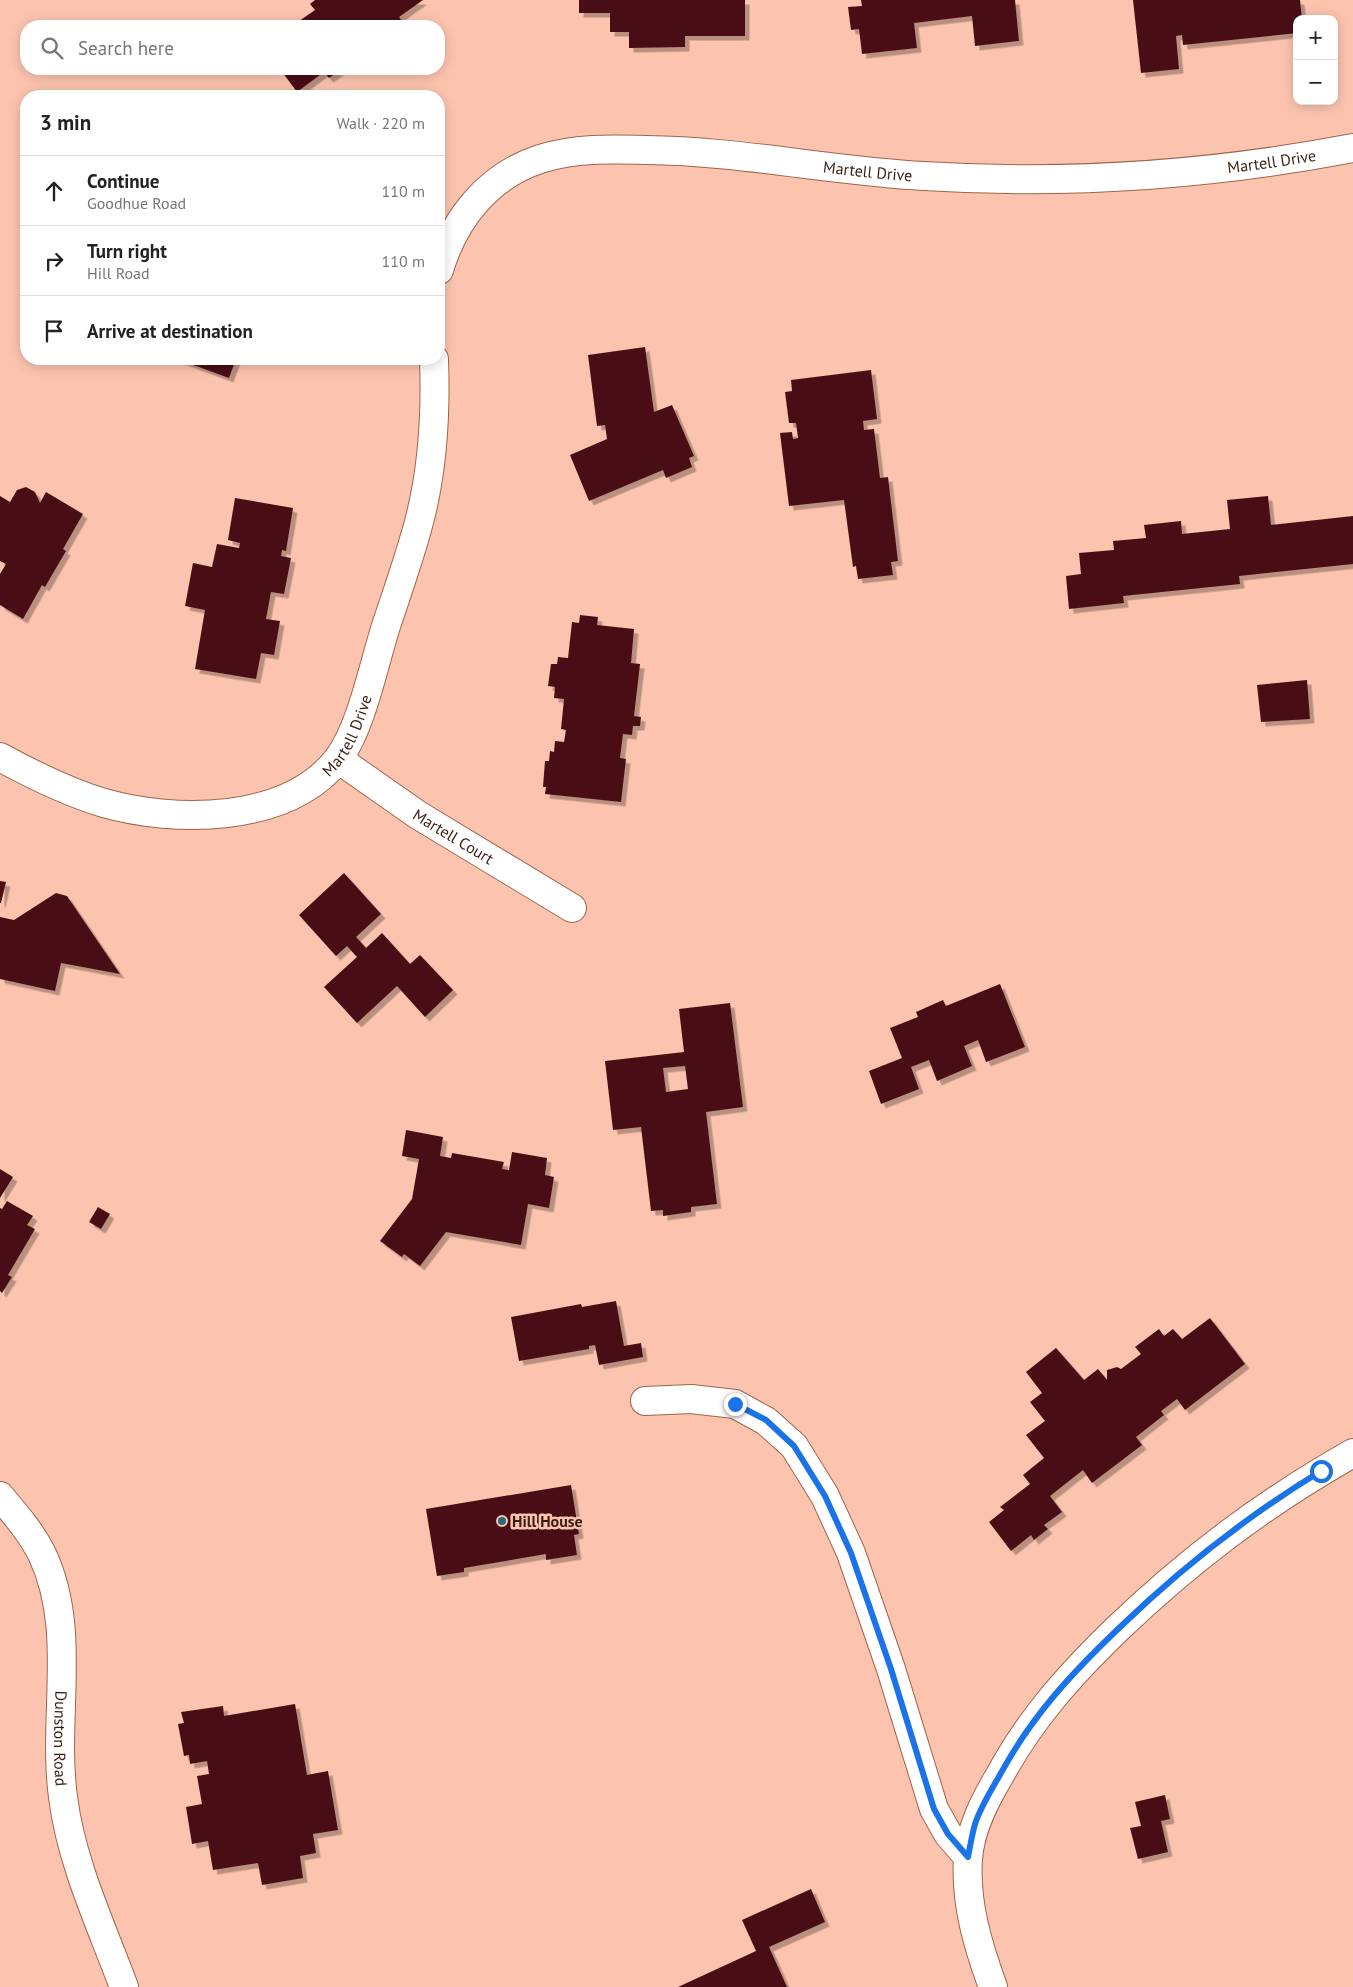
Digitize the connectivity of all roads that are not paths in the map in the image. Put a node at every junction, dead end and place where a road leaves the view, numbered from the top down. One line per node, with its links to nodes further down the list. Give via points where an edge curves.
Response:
1 (1353, 148): 2 (street, Martell Drive, via 1256,164 1165,174 992,181 880,173 741,155 610,149 570,152 512,170 491,186 458,224)
2 (445, 249)
3 (434, 365): 5 (street, Martell Drive, via 433,433 420,521 359,714)
4 (0, 757): 5 (street, Martell Drive, via 75,793 137,811 176,814 216,814 252,809 288,798 314,782)
5 (338, 759): 6 (street, Martell Court, via 418,815)
6 (572, 908)
7 (645, 1401): 10 (street, via 691,1399 735,1404 766,1420 794,1446 825,1496 851,1553 934,1809 948,1834)
8 (1353, 1453): 10 (street, via 1276,1498 1240,1524 1146,1601 1077,1668 1048,1700 1015,1747 976,1822)
9 (0, 1496): 11 (street, Dunston Road, via 25,1526 41,1553 58,1602 62,1797 82,1874)
10 (968, 1857): 12 (street, via 972,1921)
11 (124, 1987)
12 (993, 1987)

